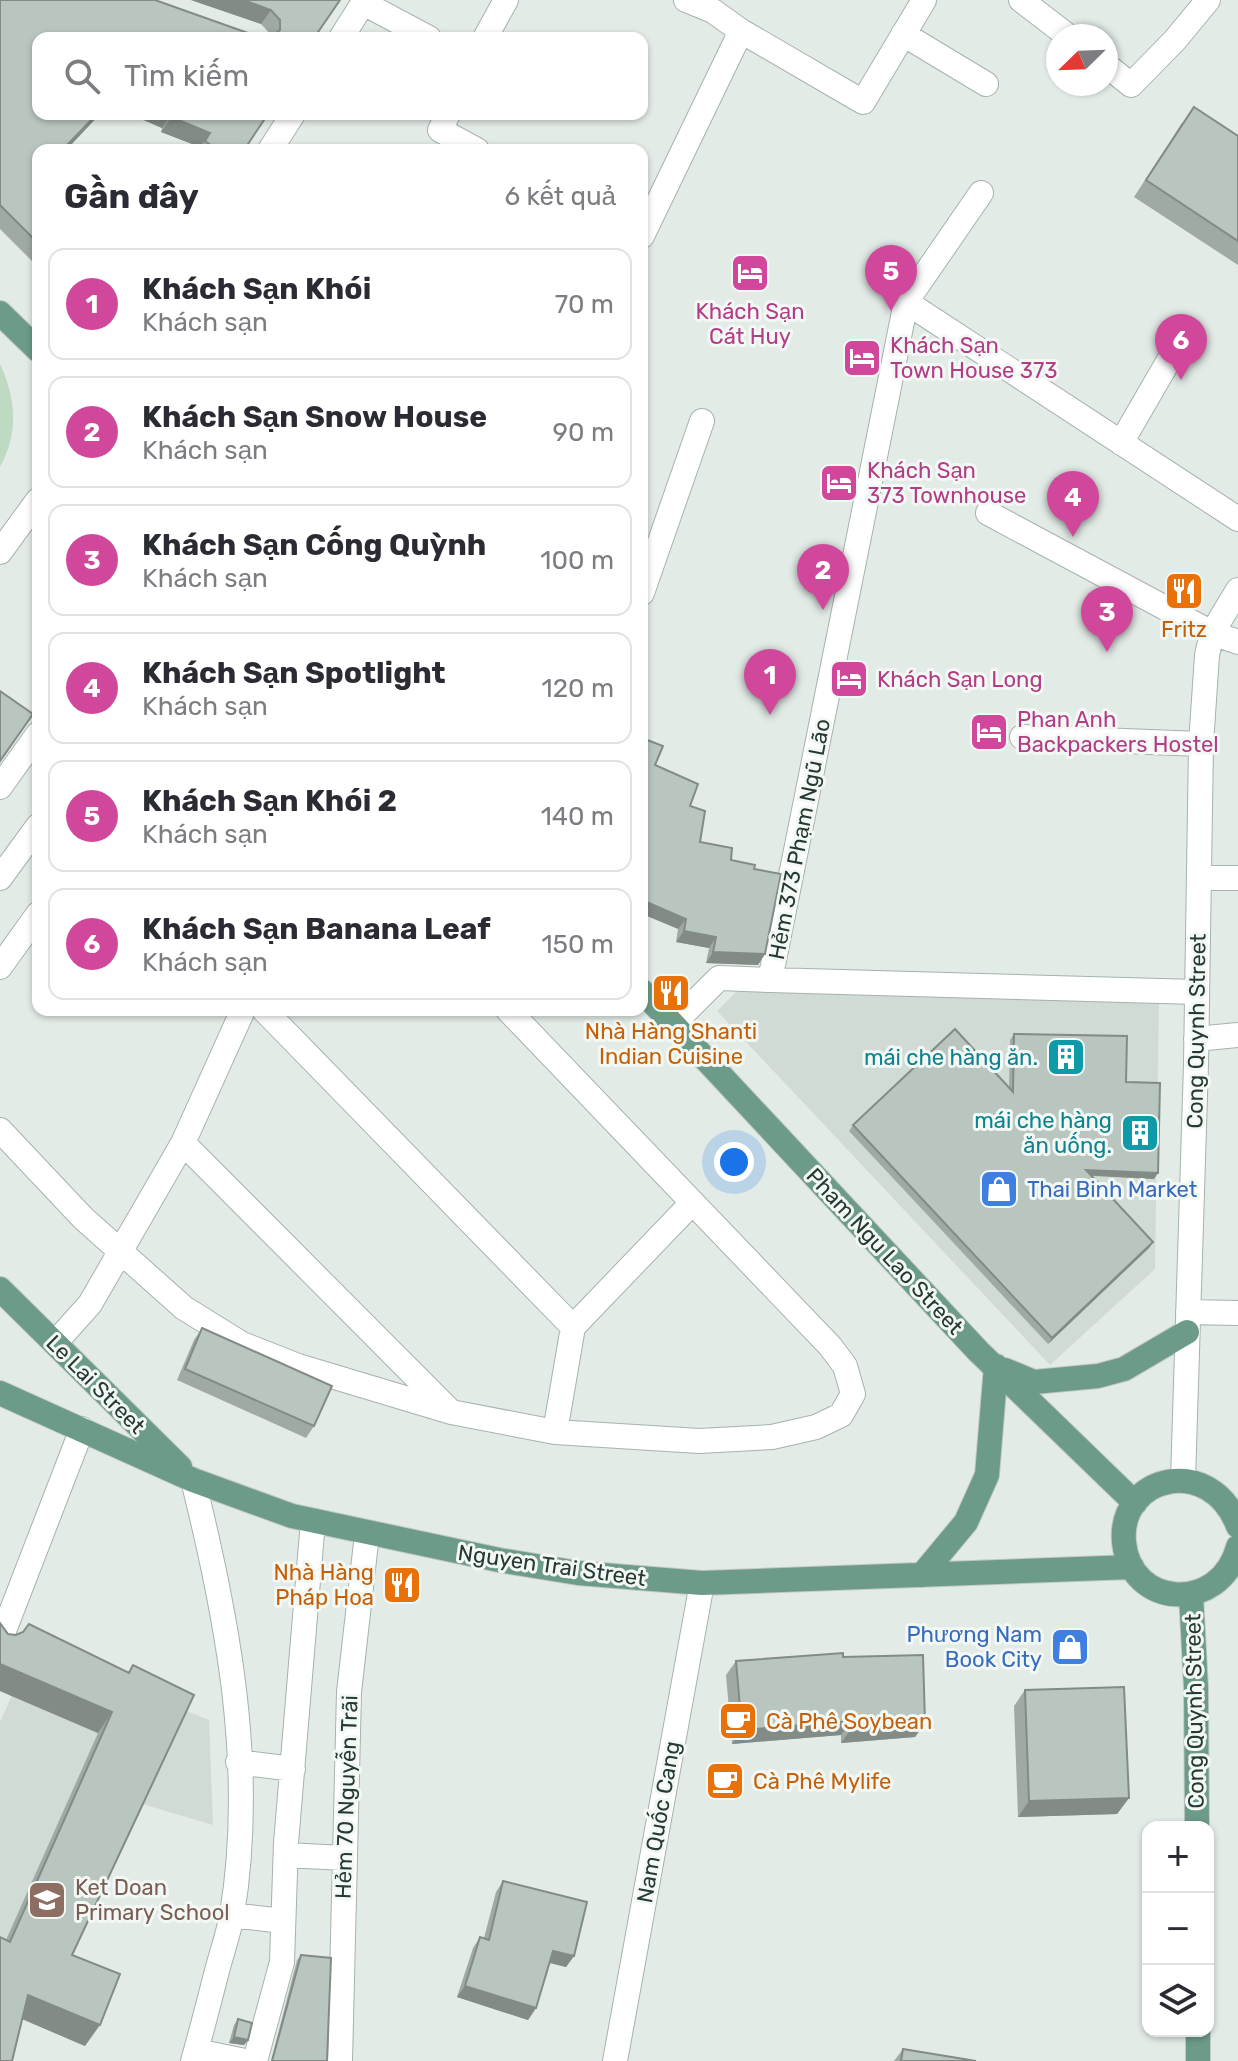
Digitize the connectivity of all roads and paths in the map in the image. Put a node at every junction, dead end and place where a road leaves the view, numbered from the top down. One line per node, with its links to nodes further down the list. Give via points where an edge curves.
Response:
1 (506, 0): 12 (street)
2 (686, 0): 7 (street)
3 (924, 0): 13 (street)
4 (1021, 0): 8 (street)
5 (1208, 0): 14 (street, via 1131,85)
6 (364, 2): 10 (street); 11 (street)
7 (716, 5): 9 (street)
8 (1052, 24)
9 (741, 31): 13 (street, via 863,102); 21 (street)
10 (345, 32)
11 (418, 32)
12 (488, 32)
13 (903, 34): 15 (street)
14 (1118, 75)
15 (986, 84)
16 (289, 120): 18 (street)
17 (445, 120): 19 (street, via 440,130)
18 (274, 144)
19 (466, 144)
20 (981, 193): 22 (street)
21 (648, 224)
22 (906, 302): 27 (street); 46 (street, Hẻm 373 Phạm Ngũ Lão)
23 (0, 313): 25 (main road)
24 (1187, 329): 27 (street)
25 (32, 344)
26 (702, 421): 32 (street)
27 (1121, 443): 30 (street)
28 (32, 508): 31 (street)
29 (988, 513): 34 (street)
30 (1238, 519)
31 (0, 552)
32 (648, 576)
33 (1238, 590): 34 (street, Cong Quynh Street)
34 (1212, 633): 35 (street); 38 (street, Cong Quynh Street)
35 (1238, 642)
36 (1022, 737): 38 (street)
37 (32, 742): 39 (street)
38 (1201, 744): 42 (street, Cong Quynh Street)
39 (0, 787)
40 (32, 834): 41 (street)
41 (0, 878)
42 (1199, 878): 43 (street); 47 (street, Cong Quynh Street)
43 (1238, 878)
44 (32, 922): 45 (street)
45 (0, 967)
46 (770, 980): 47 (street); 52 (street, Hẻm 373 Phạm Ngũ Lão, via 719,978)
47 (1197, 992): 54 (street, Cong Quynh Street)
48 (648, 997): 52 (main road, Pham Ngu Lao Street)
49 (240, 1016): 56 (street)
50 (270, 1016): 62 (street)
51 (514, 1016): 57 (street)
52 (673, 1024): 64 (main road, Pham Ngu Lao Street)
53 (1238, 1035): 54 (street)
54 (1196, 1039): 61 (street, Cong Quynh Street)
55 (0, 1130): 58 (street)
56 (183, 1143): 58 (street); 66 (street)
57 (692, 1203): 62 (street); 68 (street, via 845,1366 853,1394 841,1415 772,1437 699,1441)
58 (119, 1251): 63 (street, via 90,1304); 66 (street, via 184,1308 242,1344)
59 (0, 1289): 63 (main road, Le Lai Street)
60 (1238, 1313): 61 (street)
61 (1188, 1322): 64 (main road, via 1124,1369 1098,1376 1034,1382); 70 (street, Cong Quynh Street)
62 (573, 1327): 68 (street)
63 (55, 1343): 69 (main road, Le Lai Street)
64 (996, 1366): 71 (main road, Pham Ngu Lao Street); 77 (main road, via 987,1475 966,1522)
65 (0, 1393): 67 (main road, Nguyen Trai Street)
66 (451, 1412): 68 (street)
67 (82, 1429): 69 (main road, Nguyen Trai Street); 80 (street)
68 (555, 1432)
69 (193, 1480): 72 (main road, Nguyen Trai Street); 81 (street, via 231,1656)
70 (1183, 1480): 71 (main road, via 1159,1484); 73 (main road, via 1218,1493)
71 (1135, 1503): 76 (main road, via 1124,1541)
72 (313, 1521): 74 (main road, Nguyen Trai Street); 82 (street)
73 (1238, 1526)
74 (367, 1534): 78 (main road, Nguyen Trai Street, via 578,1573); 85 (street, Hẻm 70 Nguyễn Trãi, via 349,1692)
75 (1237, 1557): 79 (main road, via 1223,1578)
76 (1132, 1567): 77 (main road, Nguyen Trai Street); 79 (main road, via 1157,1590)
77 (922, 1575): 78 (main road, Nguyen Trai Street)
78 (702, 1583): 93 (street, Nam Quốc Cang)
79 (1191, 1595): 83 (main road, Cong Quynh Street)
80 (0, 1641)
81 (238, 1762): 82 (street); 86 (street)
82 (293, 1769): 84 (street)
83 (1197, 1821)
84 (286, 1855): 85 (street); 87 (street)
85 (344, 1858): 92 (street, Hẻm 70 Nguyễn Trãi)
86 (232, 1915): 87 (street); 89 (street)
87 (283, 1921): 91 (street, via 282,1962)
88 (1198, 2037): 94 (main road)
89 (194, 2056): 90 (street)
90 (245, 2061)
91 (255, 2061)
92 (340, 2061)
93 (615, 2061)
94 (1198, 2061)

